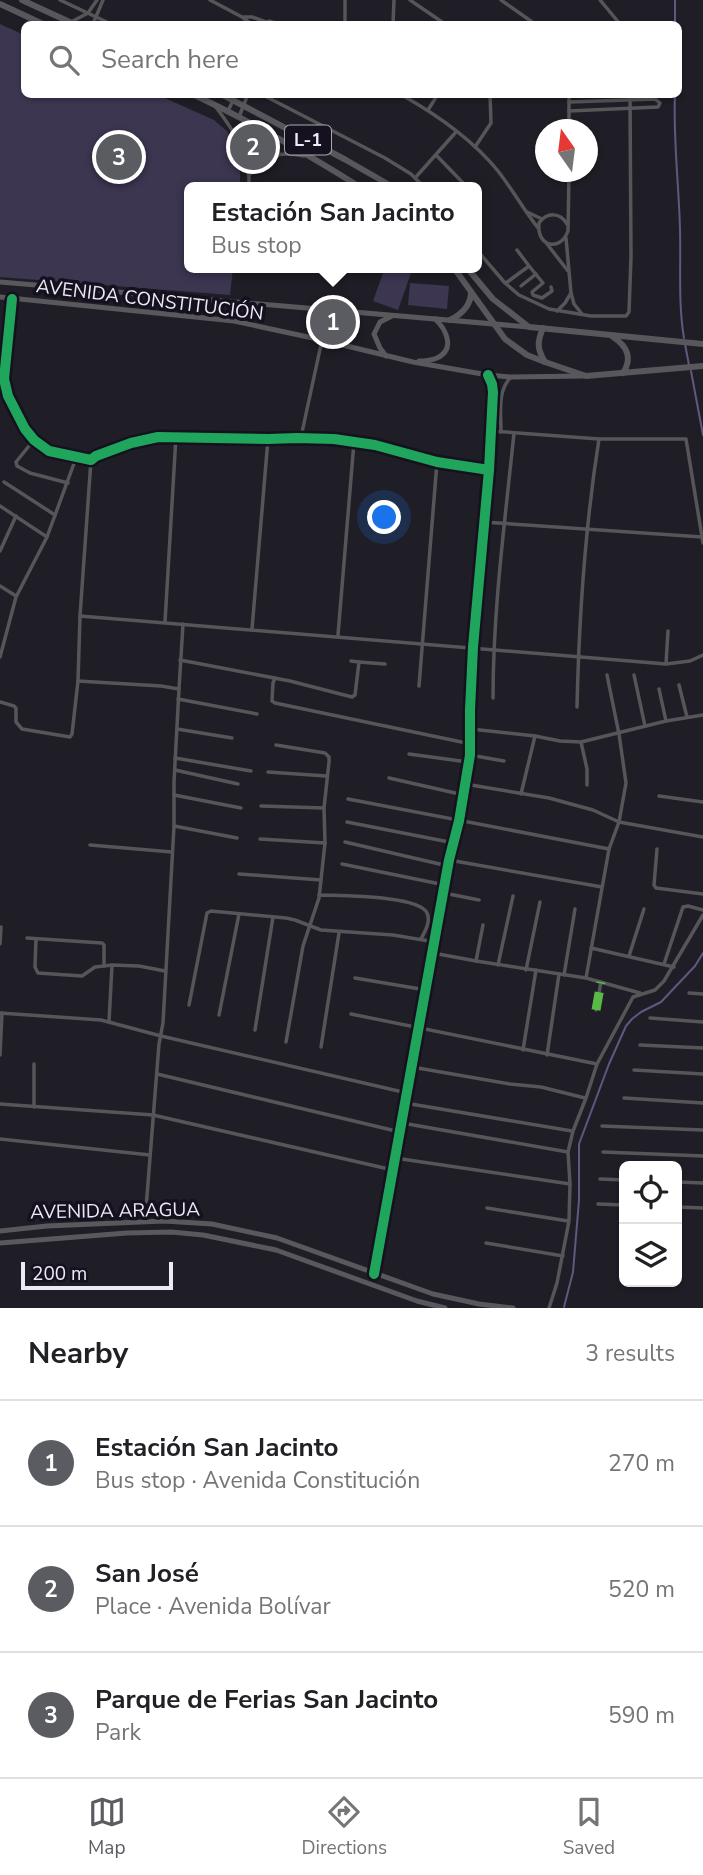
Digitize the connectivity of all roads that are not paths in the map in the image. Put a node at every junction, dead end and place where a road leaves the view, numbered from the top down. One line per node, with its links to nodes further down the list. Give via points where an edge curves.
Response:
1 (22, 0): 16 (main road)
2 (60, 0): 12 (street)
3 (97, 0): 12 (street)
4 (103, 0): 13 (street)
5 (210, 0): 14 (street)
6 (345, 0): 22 (street)
7 (394, 0): 23 (street)
8 (410, 0): 24 (street)
9 (501, 0): 25 (street)
10 (600, 0): 26 (street)
11 (0, 4): 15 (main road)
12 (88, 13): 13 (street); 17 (street)
13 (95, 17): 18 (street); 19 (street)
14 (242, 17): 20 (street); 21 (street)
15 (37, 21)
16 (66, 21)
17 (76, 21)
18 (94, 21)
19 (104, 21)
20 (247, 21)
21 (260, 21)
22 (345, 21)
23 (393, 21)
24 (439, 21)
25 (531, 21)
26 (618, 21)
27 (201, 98): 38 (main road, L-1)
28 (234, 98): 42 (street)
29 (235, 98): 39 (main road, L-1)
30 (247, 98): 39 (street)
31 (269, 98): 51 (street)
32 (407, 98): 41 (street)
33 (436, 98): 41 (street)
34 (490, 98): 47 (street, via 491,123)
35 (569, 98): 37 (street)
36 (630, 100): 37 (street); 40 (street); 40 (street, via 660,103 659,107)
37 (569, 102): 43 (street)
38 (214, 104): 42 (main road, L-1); 50 (street, via 236,136)
39 (244, 105): 44 (street); 54 (main road, L-1)
40 (629, 107): 43 (street); 82 (street, via 629,312 623,317)
41 (428, 110): 46 (street)
42 (228, 111): 44 (main road, L-1)
43 (569, 111): 45 (street)
44 (239, 117): 49 (main road, L-1)
45 (569, 119)
46 (456, 132): 47 (street); 48 (street)
47 (475, 147): 59 (street, via 498,170)
48 (436, 155): 51 (street); 56 (street)
49 (312, 158): 50 (street, via 281,153 260,162); 53 (main road, L-1)
50 (250, 174): 52 (street)
51 (415, 178): 55 (street)
52 (249, 182)
53 (352, 182)
54 (384, 182)
55 (419, 182)
56 (462, 182)
57 (569, 182): 58 (street)
58 (569, 204): 60 (street); 62 (street)
59 (525, 211): 61 (street); 63 (street)
60 (561, 216): 61 (street); 62 (street)
61 (542, 219): 63 (street)
62 (568, 224): 64 (street)
63 (538, 228): 65 (street)
64 (566, 238): 65 (street, via 557,244); 69 (street)
65 (547, 243): 69 (street)
66 (517, 250): 68 (street)
67 (482, 256): 74 (street)
68 (528, 266): 72 (street); 74 (street)
69 (569, 272): 78 (street)
70 (458, 273): 77 (main road)
71 (471, 273): 87 (main road, via 493,299)
72 (536, 274): 75 (street); 76 (street, via 543,283 533,295 542,298)
73 (0, 282): 83 (street, AVENIDA CONSTITUCIÓN)
74 (505, 283): 81 (street, via 519,295)
75 (521, 286)
76 (551, 287)
77 (471, 292): 85 (main road, via 464,311); 86 (main road)
78 (571, 293): 81 (street); 82 (street)
79 (0, 297): 80 (street, AVENIDA CONSTITUCIÓN)
80 (12, 299): 90 (street, AVENIDA CONSTITUCIÓN, via 234,321); 109 (street, via 4,379 24,429)
81 (558, 310): 82 (street)
82 (582, 314)
83 (395, 316): 84 (street, AVENIDA CONSTITUCIÓN); 92 (street, via 380,322 374,334)
84 (435, 319): 85 (street, AVENIDA CONSTITUCIÓN); 93 (street, via 446,331 445,352)
85 (450, 320): 86 (street, AVENIDA CONSTITUCIÓN)
86 (495, 324): 87 (street, AVENIDA CONSTITUCIÓN); 94 (main road, via 505,339)
87 (529, 327): 88 (main road)
88 (543, 328): 89 (main road); 94 (main road, via 538,343)
89 (611, 336): 91 (main road); 96 (main road, via 625,345 629,354)
90 (322, 340): 92 (street, AVENIDA CONSTITUCIÓN); 106 (street)
91 (703, 344)
92 (386, 356): 93 (street, AVENIDA CONSTITUCIÓN)
93 (413, 362): 97 (street, AVENIDA CONSTITUCIÓN)
94 (545, 362): 98 (main road)
95 (701, 366): 96 (main road)
96 (623, 373): 98 (main road)
97 (488, 375): 99 (street, AVENIDA CONSTITUCIÓN); 101 (street, via 493,392)
98 (586, 376): 99 (street, AVENIDA CONSTITUCIÓN)
99 (512, 377): 100 (street, via 502,392)
100 (501, 424): 101 (street); 103 (street)
101 (492, 425): 102 (street)
102 (492, 431): 103 (street); 114 (street)
103 (501, 432): 104 (street)
104 (514, 433): 108 (street); 121 (street)
105 (176, 436): 107 (street); 112 (street, via 143,439); 130 (street)
106 (301, 438): 107 (street); 110 (street)
107 (268, 439): 132 (street)
108 (599, 439): 122 (street); 124 (street, via 686,439)
109 (34, 440): 111 (street, via 49,451); 116 (street, via 17,466)
110 (354, 442): 113 (street); 134 (street)
111 (76, 457): 112 (street); 116 (street)
112 (91, 460): 129 (street)
113 (437, 462): 114 (street); 135 (street)
114 (489, 470): 120 (street)
115 (4, 482): 118 (street)
116 (68, 482): 118 (street)
117 (0, 506): 119 (street)
118 (55, 515): 123 (street)
119 (16, 516): 123 (street); 126 (street)
120 (483, 522): 121 (street); 136 (street)
121 (503, 524): 122 (street); 137 (street)
122 (588, 530): 124 (street); 139 (street)
123 (47, 537): 128 (street)
124 (702, 537): 125 (street)
125 (703, 543)
126 (0, 551)
127 (0, 586): 128 (street)
128 (16, 597): 140 (street)
129 (80, 616): 130 (street); 149 (street)
130 (165, 622): 131 (street)
131 (183, 624): 132 (street); 141 (street)
132 (252, 629): 134 (street)
133 (668, 631): 145 (street)
134 (338, 636): 135 (street)
135 (422, 643): 136 (street); 151 (street)
136 (472, 647): 137 (street); 164 (street)
137 (493, 649): 139 (street); 154 (street)
138 (703, 655): 145 (street)
139 (578, 656): 145 (street); 157 (street)
140 (0, 657)
141 (180, 660): 148 (street); 152 (street)
142 (351, 661): 143 (street)
143 (359, 662): 144 (street); 148 (street, via 352,697)
144 (385, 664)
145 (666, 664)
146 (607, 675): 165 (street)
147 (634, 675): 162 (street)
148 (275, 678): 169 (street, via 271,697 275,703)
149 (78, 681): 152 (street); 156 (street, via 70,737 22,729 16,722 16,708)
150 (679, 685): 160 (street)
151 (419, 686)
152 (179, 689): 155 (street)
153 (659, 689): 161 (street)
154 (493, 698)
155 (178, 699): 158 (street); 163 (street)
156 (0, 702)
157 (577, 707)
158 (257, 714)
159 (703, 715): 160 (street)
160 (687, 717): 161 (street)
161 (666, 721): 162 (street)
162 (645, 726): 165 (street)
163 (177, 729): 167 (street); 173 (street)
164 (471, 729): 166 (street); 169 (street)
165 (619, 734): 168 (street); 195 (street, via 626,783)
166 (535, 736): 168 (street); 185 (street)
167 (232, 738)
168 (581, 742): 183 (street)
169 (471, 744): 172 (street)
170 (276, 746): 179 (street, via 325,753 329,757)
171 (410, 754): 175 (street)
172 (470, 755): 174 (street); 175 (street)
173 (175, 758): 176 (street); 177 (street)
174 (504, 761)
175 (468, 762): 182 (street)
176 (175, 770): 181 (street); 184 (street)
177 (251, 771)
178 (268, 772): 179 (street)
179 (326, 776): 192 (street)
180 (389, 778): 186 (street)
181 (238, 784)
182 (465, 785): 185 (street); 186 (street)
183 (587, 785)
184 (174, 794): 191 (street); 196 (street)
185 (521, 794): 195 (street, via 593,810)
186 (464, 795): 193 (street)
187 (659, 796): 189 (street)
188 (348, 799): 193 (street)
189 (703, 802)
190 (261, 806): 192 (street)
191 (241, 808)
192 (324, 808): 201 (street)
193 (459, 821): 202 (street); 204 (street)
194 (347, 822): 202 (street)
195 (619, 822): 197 (street); 204 (street)
196 (174, 826): 198 (street); 206 (street)
197 (703, 837)
198 (237, 838)
199 (260, 839): 201 (street)
200 (345, 842): 207 (street)
201 (325, 843): 210 (street)
202 (454, 843): 207 (street)
203 (90, 845): 206 (street)
204 (609, 849): 212 (street)
205 (657, 849): 214 (street, via 656,888)
206 (172, 852): 245 (street)
207 (449, 863): 211 (street); 212 (street)
208 (342, 864): 211 (street)
209 (239, 874): 210 (street)
210 (321, 880): 215 (street)
211 (445, 885): 213 (street)
212 (602, 887): 234 (street)
213 (444, 893): 217 (street); 232 (street)
214 (703, 894)
215 (319, 895): 226 (street); 231 (street, via 388,899 423,907 429,920)
216 (513, 896): 240 (street)
217 (480, 900)
218 (540, 902): 243 (street)
219 (575, 909): 246 (street)
220 (644, 909): 236 (street)
221 (703, 910): 238 (street, via 683,907)
222 (239, 914): 224 (street); 254 (street, via 207,913); 258 (street)
223 (703, 915): 242 (street)
224 (273, 917): 226 (street); 263 (street)
225 (483, 925): 237 (street)
226 (309, 926): 228 (street); 265 (street)
227 (1, 927): 233 (street)
228 (339, 933): 231 (street); 267 (street)
229 (27, 938): 230 (street)
230 (36, 939): 241 (street, via 102,943); 241 (street, via 38,973 80,976)
231 (421, 940): 232 (street)
232 (435, 942): 235 (street)
233 (0, 944)
234 (591, 948): 236 (street); 248 (street)
235 (433, 953): 237 (street); 250 (street)
236 (629, 956): 238 (street)
237 (476, 961): 240 (street)
238 (664, 964): 242 (street)
239 (112, 965): 241 (street); 245 (street); 260 (street)
240 (498, 965): 243 (street)
241 (104, 966)
242 (674, 967): 252 (street, via 664,981)
243 (526, 970): 244 (street)
244 (536, 970): 246 (street); 269 (street)
245 (166, 971): 264 (street)
246 (562, 974): 248 (street); 271 (street)
247 (355, 978): 250 (street)
248 (586, 978): 249 (street)
249 (601, 982): 252 (street); 255 (street)
250 (426, 990): 262 (street)
251 (689, 993): 253 (street)
252 (644, 994): 273 (street, via 633,997)
253 (703, 994)
254 (189, 1005)
255 (596, 1010)
256 (1, 1013): 260 (street); 270 (street)
257 (351, 1014): 262 (street)
258 (219, 1015)
259 (650, 1018): 261 (street)
260 (109, 1021): 264 (street)
261 (703, 1022)
262 (419, 1028): 269 (street); 274 (street)
263 (254, 1030)
264 (160, 1036): 276 (street); 278 (street)
265 (286, 1042)
266 (640, 1045): 268 (street)
267 (321, 1047)
268 (703, 1048)
269 (523, 1050): 271 (street)
270 (0, 1055)
271 (547, 1055): 273 (street)
272 (34, 1064): 284 (street)
273 (597, 1064): 279 (street)
274 (412, 1067): 278 (street); 279 (street)
275 (634, 1069): 277 (street)
276 (157, 1074): 285 (street); 290 (street)
277 (703, 1074)
278 (407, 1093): 281 (street)
279 (586, 1098): 289 (street)
280 (624, 1098): 282 (street)
281 (405, 1103): 286 (street); 289 (street)
282 (703, 1103)
283 (0, 1104): 284 (street)
284 (34, 1107): 285 (street)
285 (153, 1115): 294 (street); 297 (street)
286 (402, 1123): 290 (street); 292 (street)
287 (602, 1126): 288 (street)
288 (703, 1130)
289 (573, 1131): 292 (street)
290 (400, 1132): 296 (street)
291 (0, 1139): 294 (street)
292 (568, 1152): 302 (street)
293 (603, 1152): 295 (street)
294 (150, 1155): 309 (street)
295 (703, 1156)
296 (395, 1158): 297 (street); 302 (street)
297 (393, 1170): 314 (street)
298 (600, 1179): 299 (street)
299 (619, 1180)
300 (682, 1182): 301 (street)
301 (703, 1183)
302 (570, 1184): 308 (street)
303 (597, 1204): 304 (street)
304 (619, 1205)
305 (682, 1207): 307 (street)
306 (487, 1208): 308 (street)
307 (703, 1208)
308 (569, 1221): 313 (street)
309 (145, 1222): 310 (street, AVENIDA ARAGUA); 314 (street, AVENIDA ARAGUA, via 212,1224 276,1238)
310 (0, 1231)
311 (486, 1242): 313 (street)
312 (0, 1243): 315 (street, AVENIDA ARAGUA, via 127,1233 203,1235 276,1250)
313 (563, 1256): 317 (street)
314 (374, 1274): 316 (street, AVENIDA ARAGUA, via 433,1294)
315 (445, 1308)
316 (513, 1308)
317 (549, 1308)

